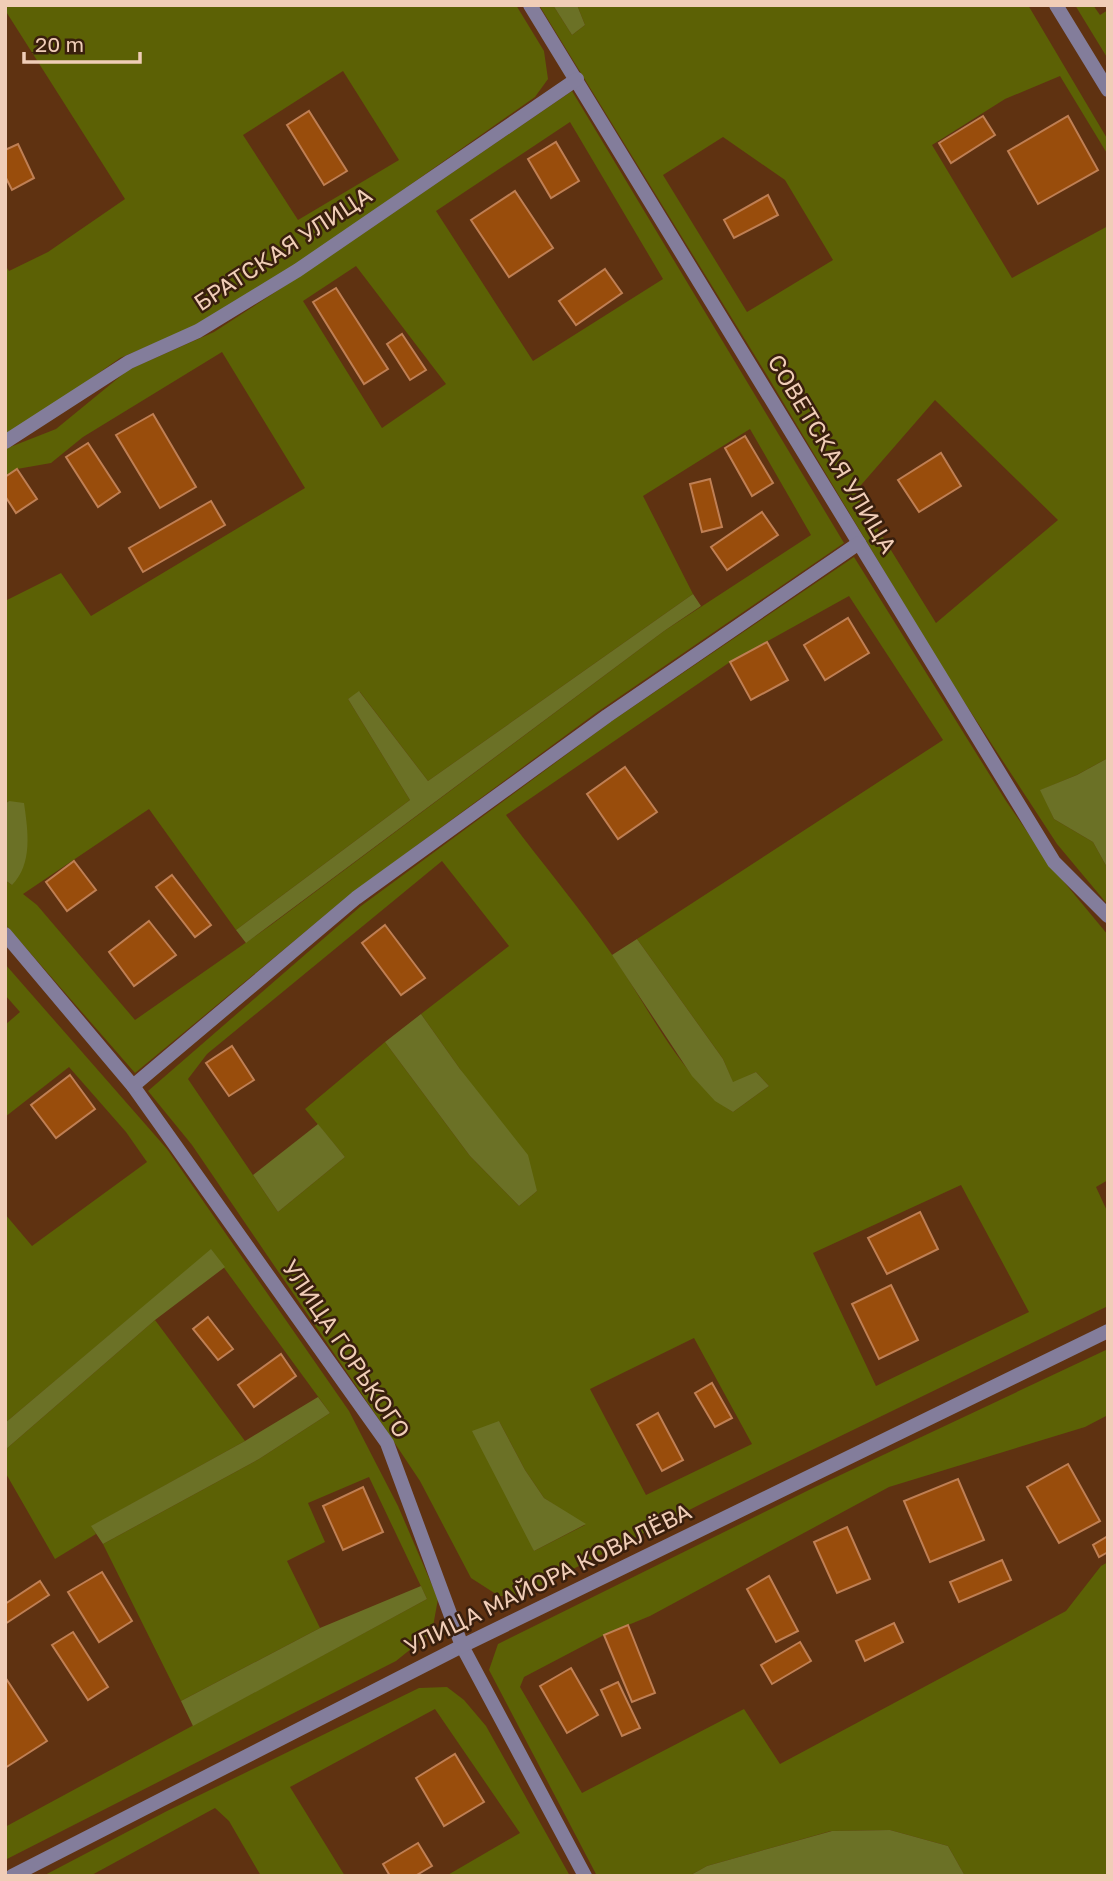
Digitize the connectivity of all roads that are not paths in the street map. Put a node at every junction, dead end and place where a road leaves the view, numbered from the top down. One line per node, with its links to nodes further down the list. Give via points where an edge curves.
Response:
1 (530, 5): 3 (street, СОВЕТСКАЯ УЛИЦА)
2 (1056, 5): 4 (street)
3 (577, 79): 5 (street, БРАТСКАЯ УЛИЦА, via 298,270 198,331 129,362); 6 (street, СОВЕТСКАЯ УЛИЦА)
4 (1108, 89)
5 (5, 442)
6 (859, 543): 7 (street, СОВЕТСКАЯ УЛИЦА, via 1054,862); 9 (street, via 607,716 356,898)
7 (1108, 916)
8 (5, 934): 9 (street, УЛИЦА ГОРЬКОГО)
9 (133, 1086): 11 (street, УЛИЦА ГОРЬКОГО, via 387,1443)
10 (1108, 1331): 11 (street, УЛИЦА МАЙОРА КОВАЛЁВА)
11 (462, 1646): 12 (street, УЛИЦА МАЙОРА КОВАЛЁВА); 13 (street, УЛИЦА ГОРЬКОГО)
12 (12, 1876)
13 (586, 1876)

